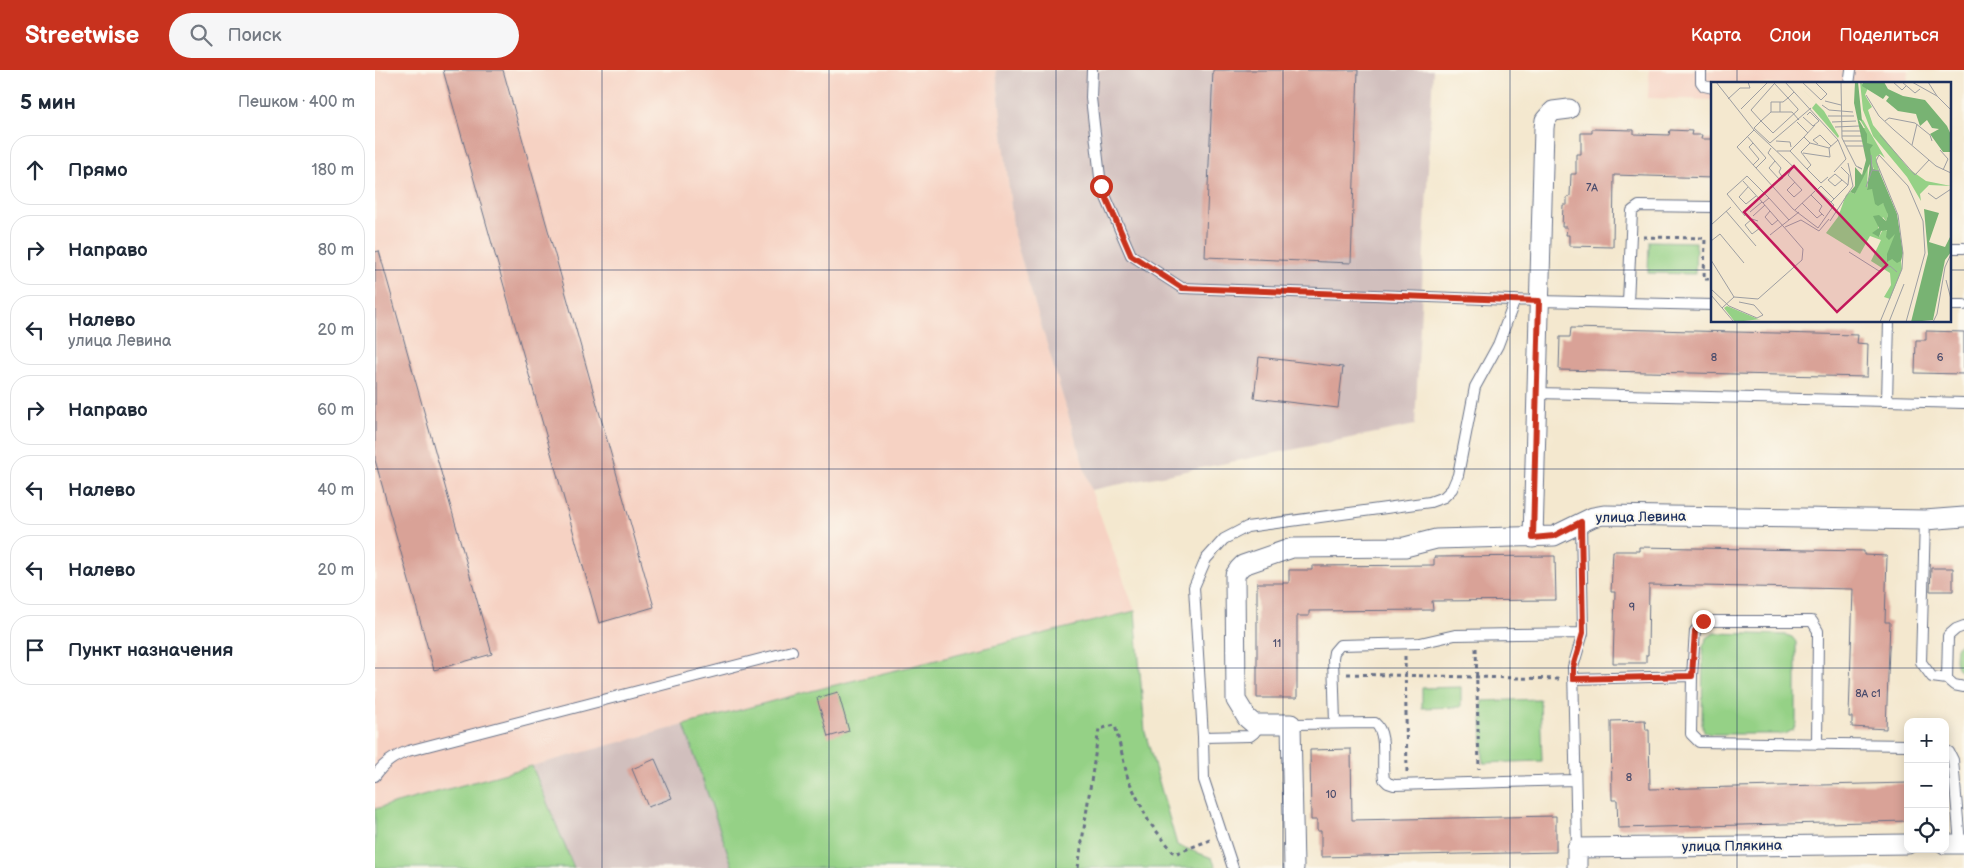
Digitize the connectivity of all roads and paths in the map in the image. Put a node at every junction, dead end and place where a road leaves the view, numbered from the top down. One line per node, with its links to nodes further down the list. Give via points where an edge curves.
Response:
1 (1092, 70): 10 (lane, via 1091,98 1101,186 1131,255 1182,288)
2 (1701, 70): 3 (lane, via 1701,82)
3 (1711, 88)
4 (1569, 110): 11 (street, via 1553,111 1545,120)
5 (1711, 207): 6 (lane, via 1635,207 1631,214)
6 (1630, 237): 9 (path, via 1705,238 1704,279); 12 (lane)
7 (1951, 248): 8 (lane)
8 (1964, 248)
9 (1711, 279)
10 (1515, 300): 11 (lane); 39 (lane, via 1498,345 1475,387 1458,475 1444,497 1430,502 1247,527 1224,538 1206,559 1194,587)
11 (1539, 301): 12 (lane); 17 (street)
12 (1628, 303): 13 (lane)
13 (1711, 305)
14 (1951, 305): 15 (lane)
15 (1964, 305)
16 (1889, 322): 18 (lane)
17 (1537, 393): 18 (lane); 23 (street)
18 (1887, 401): 19 (lane)
19 (1964, 403)
20 (1964, 516): 21 (street, улица Левина)
21 (1925, 520): 22 (street, улица Левина, via 1605,515); 34 (lane, via 1921,662 1932,677)
22 (1581, 522): 23 (street, улица Левина, via 1554,536); 25 (lane)
23 (1533, 538): 38 (street, улица Левина, via 1436,539 1405,547 1292,548 1239,569 1235,575 1236,700 1247,718)
24 (1964, 626): 34 (lane, via 1948,636)
25 (1583, 633): 26 (lane); 33 (lane, via 1573,667)
26 (1476, 635): 27 (lane); 32 (path)
27 (1404, 643): 29 (lane, via 1339,645 1334,652); 30 (path)
28 (792, 651): 43 (lane, via 408,751 392,758)
29 (1333, 674): 30 (path); 37 (lane)
30 (1405, 675): 32 (path); 46 (path)
31 (1692, 676): 33 (lane); 40 (lane, via 1691,734 1699,742); 40 (lane, via 1695,631 1703,621 1812,621 1818,631)
32 (1477, 677): 33 (path); 45 (path)
33 (1573, 679): 44 (lane)
34 (1947, 679): 35 (lane, via 1954,686)
35 (1964, 687)
36 (1291, 724): 37 (lane); 38 (street); 53 (street)
37 (1335, 724): 46 (lane, via 1369,722 1380,727 1384,779 1394,785)
38 (1259, 725): 39 (lane, via 1250,736)
39 (1203, 738): 47 (lane, via 1204,780)
40 (1817, 744): 41 (lane)
41 (1904, 745)
42 (1949, 752): 49 (lane, via 1953,760)
43 (375, 776)
44 (1575, 780): 45 (lane); 50 (lane)
45 (1479, 783): 46 (lane)
46 (1407, 784)
47 (1222, 835): 51 (path, via 1175,854 1149,822 1128,779 1115,725 1099,729); 52 (lane)
48 (1904, 844): 50 (street, улица Плякина)
49 (1956, 844)
50 (1577, 848): 54 (street)
51 (1078, 868)
52 (1233, 868)
53 (1294, 868)
54 (1577, 868)

